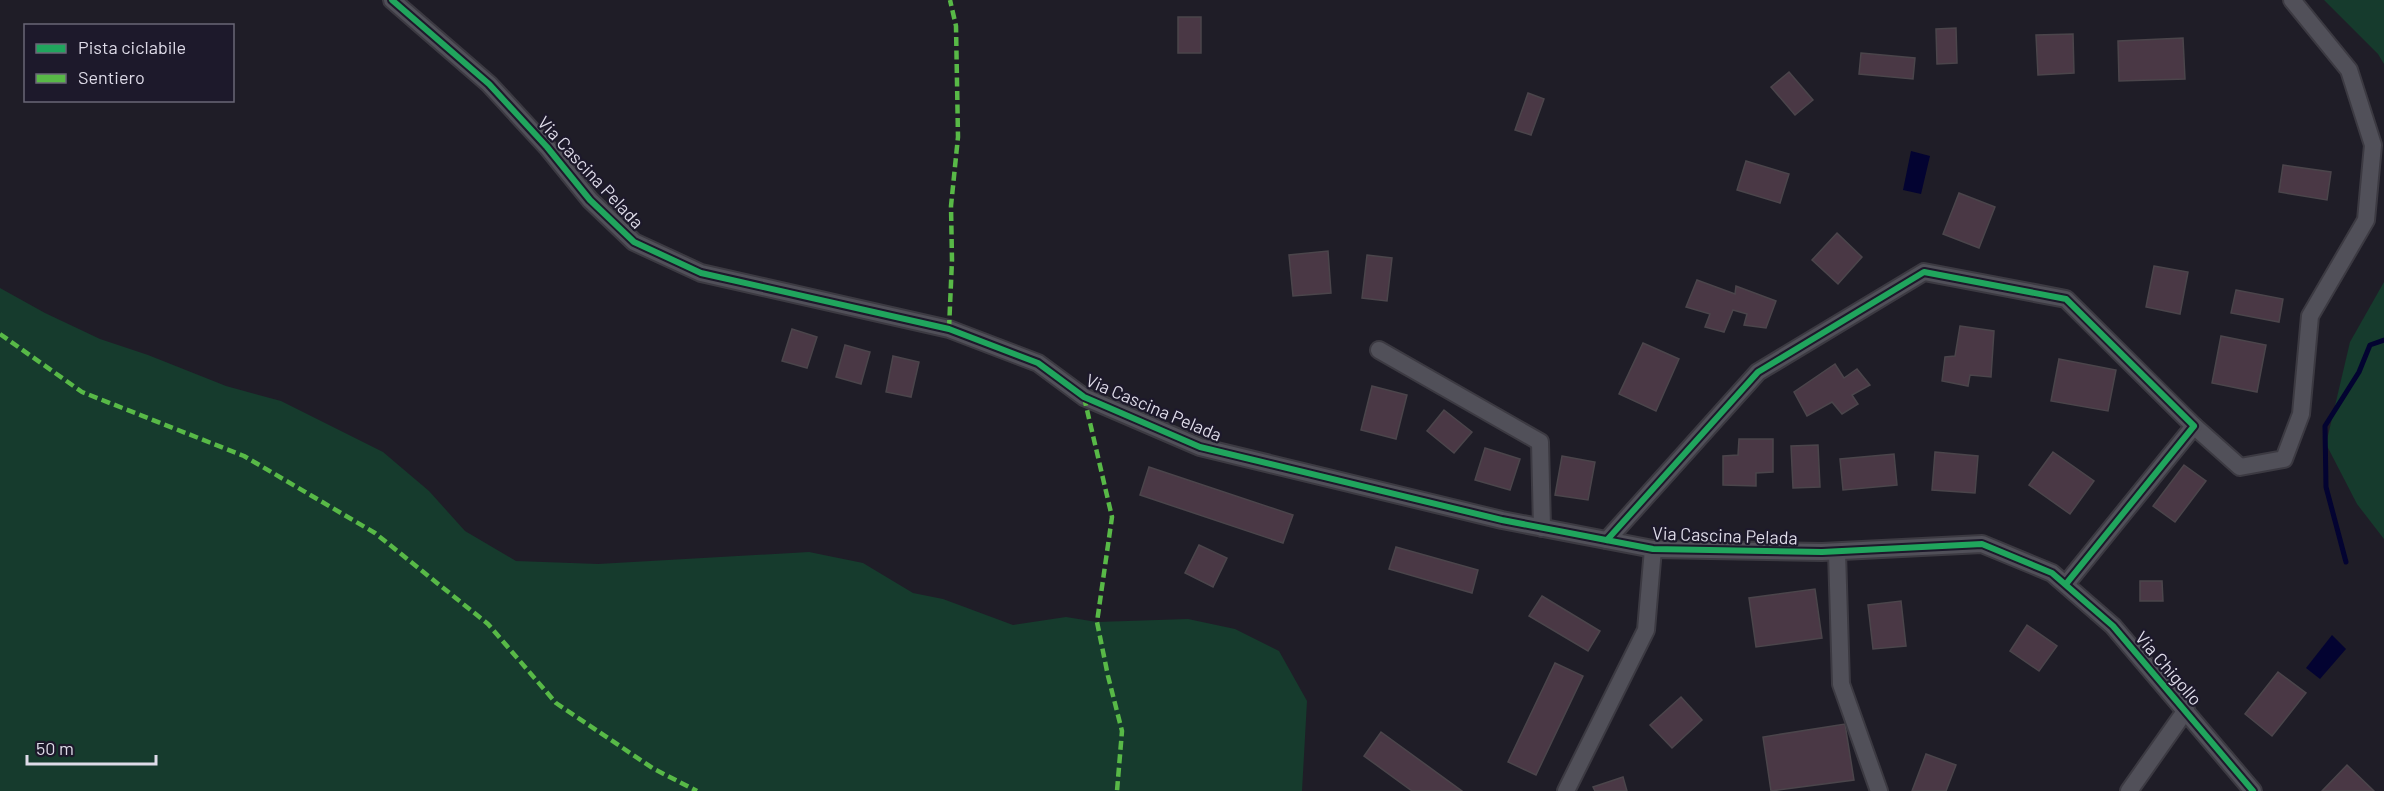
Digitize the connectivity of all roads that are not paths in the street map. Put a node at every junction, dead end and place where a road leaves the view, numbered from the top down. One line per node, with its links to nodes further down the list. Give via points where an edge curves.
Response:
1 (392, 0): 5 (street, Via Cascina Pelada, via 489,84 590,200 634,242 701,273 949,329 1038,363 1084,397 1200,447)
2 (2292, 0): 4 (street, via 2349,70 2373,145 2366,220 2310,316 2301,414 2284,459 2240,467)
3 (1379, 350): 5 (street, via 1540,442)
4 (2194, 426): 6 (street, via 2066,299 1924,272 1758,372); 10 (street)
5 (1542, 528): 6 (street, Via Cascina Pelada)
6 (1607, 540): 7 (street, Via Cascina Pelada)
7 (1653, 549): 8 (street, Via Cascina Pelada); 12 (street, via 1646,630)
8 (1836, 552): 9 (street, Via Cascina Pelada, via 1982,544); 13 (street, via 1841,684)
9 (2052, 573): 10 (street, Via Chigollo)
10 (2066, 584): 11 (street, Via Chigollo, via 2113,626)
11 (2186, 710): 14 (street); 15 (street, Via Chigollo)
12 (1566, 791)
13 (1879, 791)
14 (2129, 791)
15 (2253, 791)

